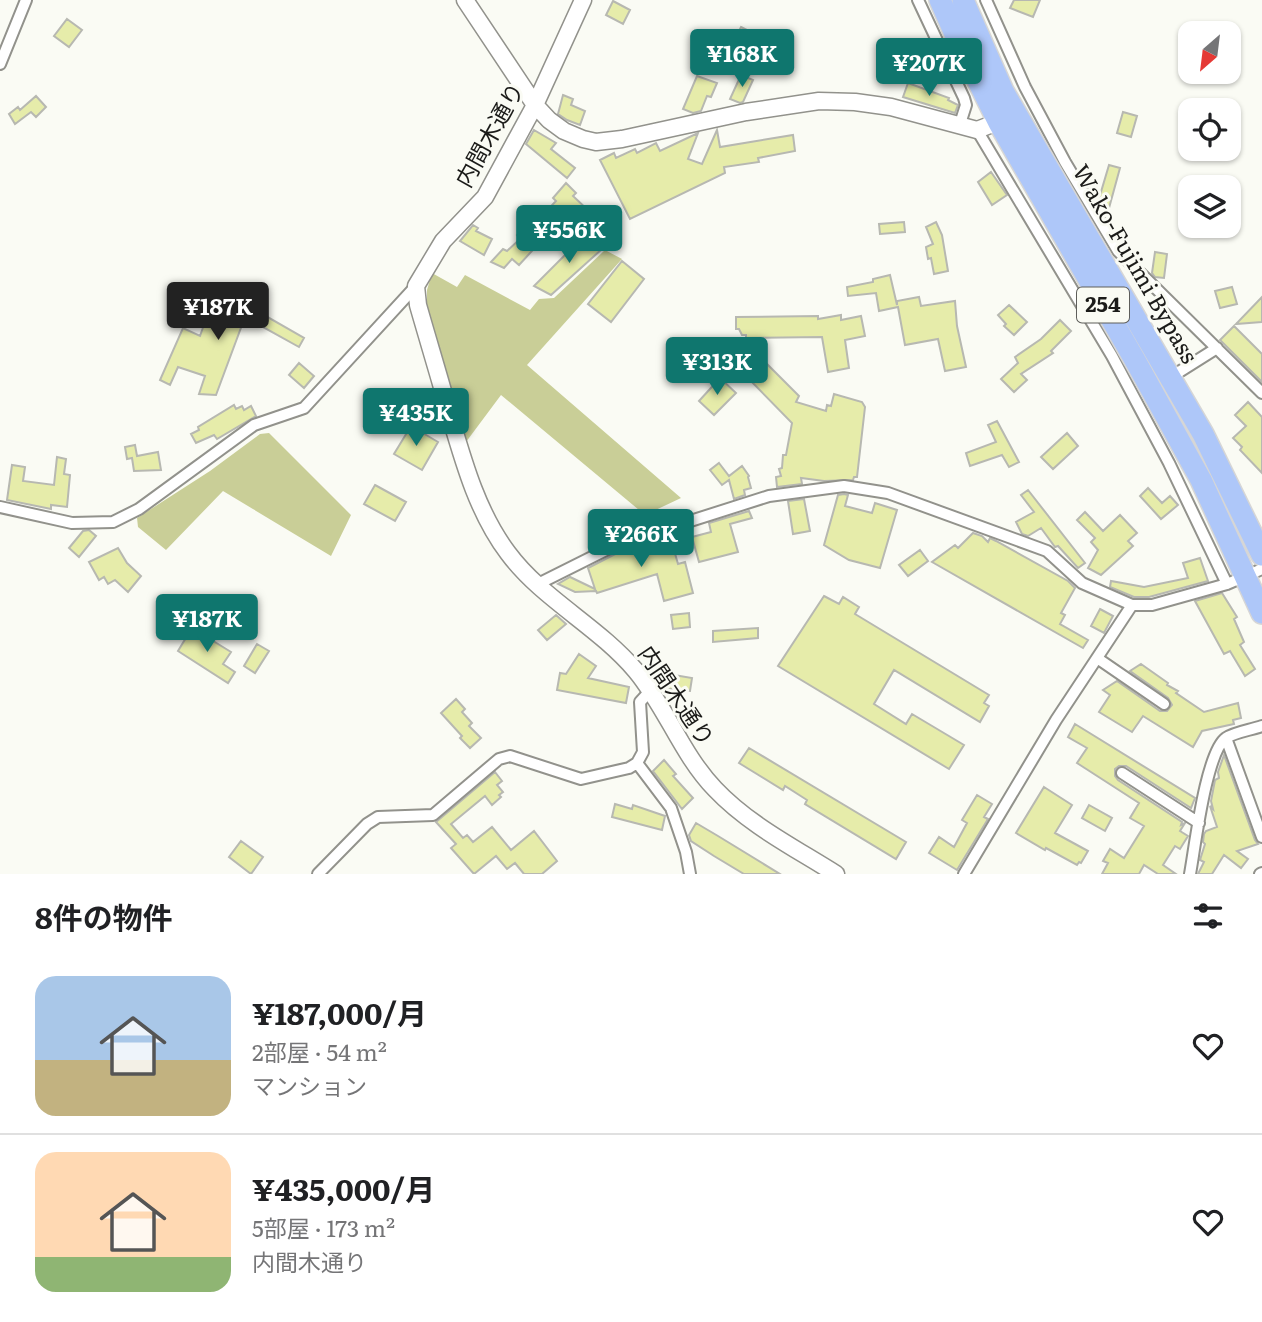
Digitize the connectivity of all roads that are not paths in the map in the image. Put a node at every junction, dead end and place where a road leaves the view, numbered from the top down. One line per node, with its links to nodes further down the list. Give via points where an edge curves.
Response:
1 (26, 0): 8 (street)
2 (465, 0): 9 (street)
3 (583, 0): 9 (street, 内間木通り)
4 (918, 0): 11 (street, via 964,98)
5 (940, 0): 10 (highway, Wako-Fujimi Bypass / 254, via 962,51)
6 (963, 0): 10 (highway, Wako-Fujimi Bypass / 254)
7 (986, 0): 14 (street, via 1025,87 1111,240)
8 (0, 64)
9 (535, 105): 11 (street, via 564,131 596,142 819,101 891,107); 13 (street, 内間木通り, via 485,197 443,241)
10 (1007, 118): 12 (street); 15 (highway, Wako-Fujimi Bypass / 254); 19 (highway, Wako-Fujimi Bypass / 254, via 1200,480)
11 (959, 127): 12 (street)
12 (977, 131): 19 (street, via 1112,356 1169,463)
13 (416, 286): 17 (street, via 304,408 254,425 139,509 113,522 72,523); 20 (street, 内間木通り, via 469,476 508,554)
14 (1217, 348): 15 (street); 16 (street)
15 (1171, 377): 18 (highway, Wako-Fujimi Bypass / 254)
16 (1262, 393)
17 (0, 507)
18 (1262, 555)
19 (1244, 576): 21 (street, via 1152,605); 22 (highway, Wako-Fujimi Bypass / 254)
20 (538, 584): 21 (street, via 618,544 769,496 844,486 888,493 1047,551 1083,583); 24 (street, 内間木通り, via 621,654)
21 (1132, 605): 23 (street)
22 (1262, 613)
23 (1097, 658): 25 (street); 35 (street)
24 (650, 690): 28 (street, via 640,702 643,752); 34 (street, 内間木通り, via 714,788 735,808)
25 (1164, 704)
26 (1262, 726): 27 (street)
27 (1226, 738): 30 (street, via 1216,750); 31 (street)
28 (637, 764): 32 (street, via 582,779 510,756 499,759 433,815 378,817); 33 (street, via 671,808)
29 (1122, 773): 30 (street)
30 (1199, 823): 36 (street)
31 (1262, 837)
32 (318, 874)
33 (690, 874)
34 (836, 874)
35 (964, 874)
36 (1190, 874)

